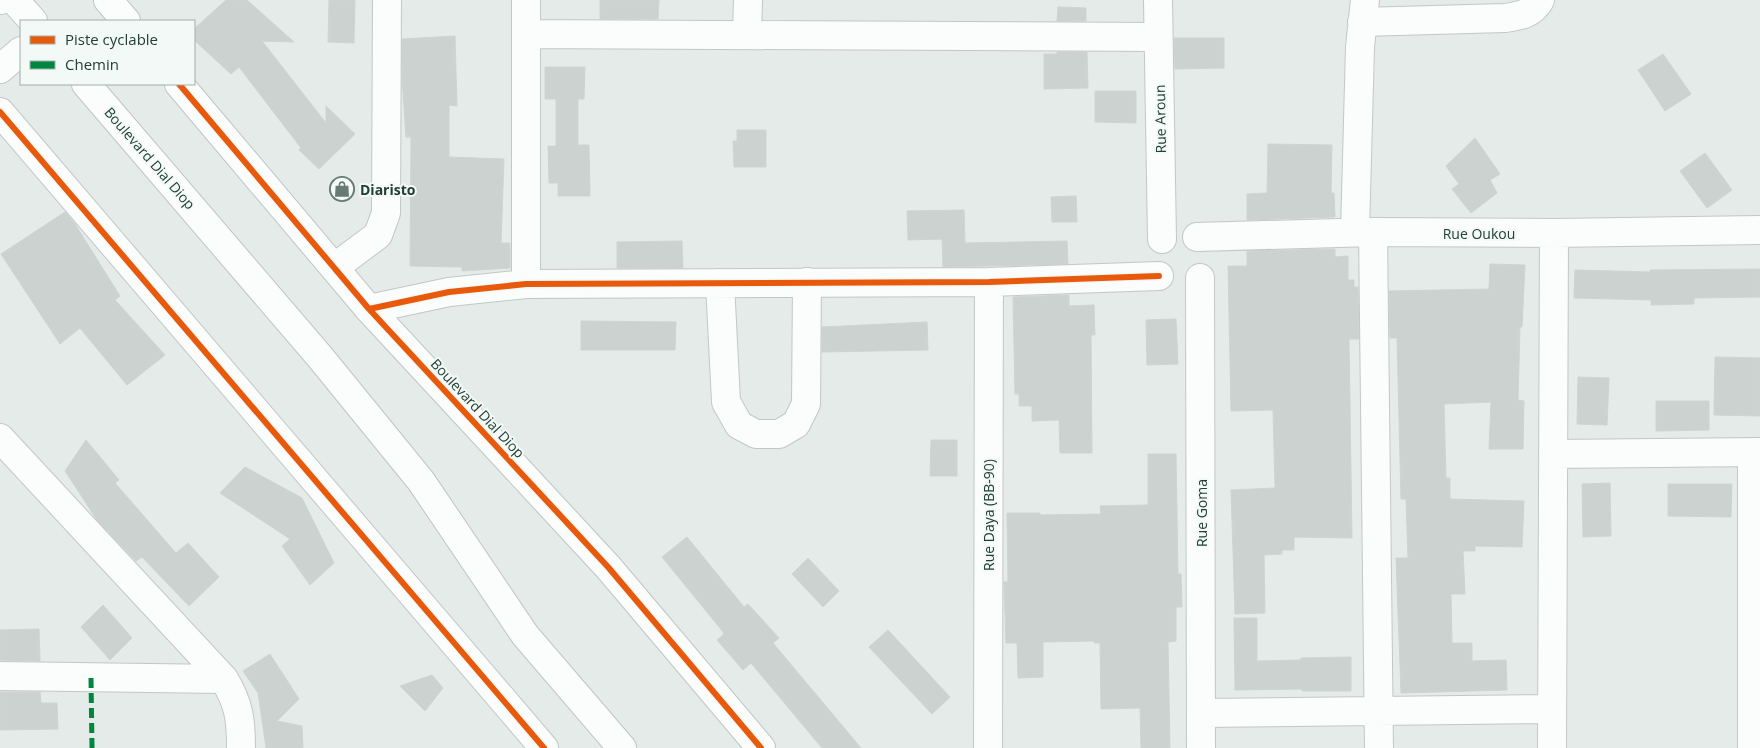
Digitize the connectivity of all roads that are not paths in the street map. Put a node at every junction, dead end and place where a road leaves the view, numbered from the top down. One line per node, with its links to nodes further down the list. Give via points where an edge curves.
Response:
1 (14, 0): 9 (street)
2 (108, 0): 10 (street)
3 (387, 0): 24 (street, via 386,213 378,236)
4 (526, 0): 11 (street)
5 (748, 0): 12 (street)
6 (1158, 0): 13 (street, Rue Aroun)
7 (1540, 0): 8 (street, via 1525,15 1505,18)
8 (1363, 11): 20 (street)
9 (32, 20)
10 (125, 20)
11 (526, 34): 12 (street); 30 (street)
12 (747, 35): 13 (street)
13 (1158, 37): 22 (street, Rue Aroun)
14 (20, 53): 15 (street)
15 (0, 69)
16 (87, 85): 42 (street, Boulevard Dial Diop, via 320,356 421,481 524,635)
17 (180, 85): 24 (street, Boulevard Dial Diop)
18 (0, 112): 41 (street)
19 (1760, 230): 21 (street, Rue Oukou)
20 (1364, 232): 21 (street, Rue Oukou); 23 (street, Rue Oukou); 38 (street)
21 (1554, 233): 34 (street)
22 (1162, 238): 23 (street, via 1176,232); 25 (street, via 1153,257)
23 (1197, 238): 26 (street, via 1203,244 1208,262)
24 (335, 267): 31 (street, Boulevard Dial Diop)
25 (1159, 276): 26 (street, via 1179,286); 28 (street)
26 (1200, 278): 39 (street, Rue Goma)
27 (806, 282): 28 (street); 29 (street); 29 (street, via 806,404 796,424 779,434 756,434 739,425 726,402)
28 (989, 282): 44 (street, Rue Daya (BB-90))
29 (720, 283): 30 (street)
30 (526, 284): 31 (street, via 449,292)
31 (369, 309): 43 (street, Boulevard Dial Diop, via 608,567)
32 (0, 438): 36 (street)
33 (1756, 452): 34 (street); 48 (street)
34 (1554, 454): 37 (street)
35 (0, 676): 36 (street)
36 (224, 679): 40 (street, via 235,697 241,726)
37 (1551, 709): 38 (street); 47 (street)
38 (1379, 711): 39 (street); 46 (street)
39 (1201, 713): 45 (street, Rue Goma)
40 (241, 748)
41 (544, 748)
42 (622, 748)
43 (761, 748)
44 (988, 748)
45 (1201, 748)
46 (1380, 748)
47 (1552, 748)
48 (1752, 748)

